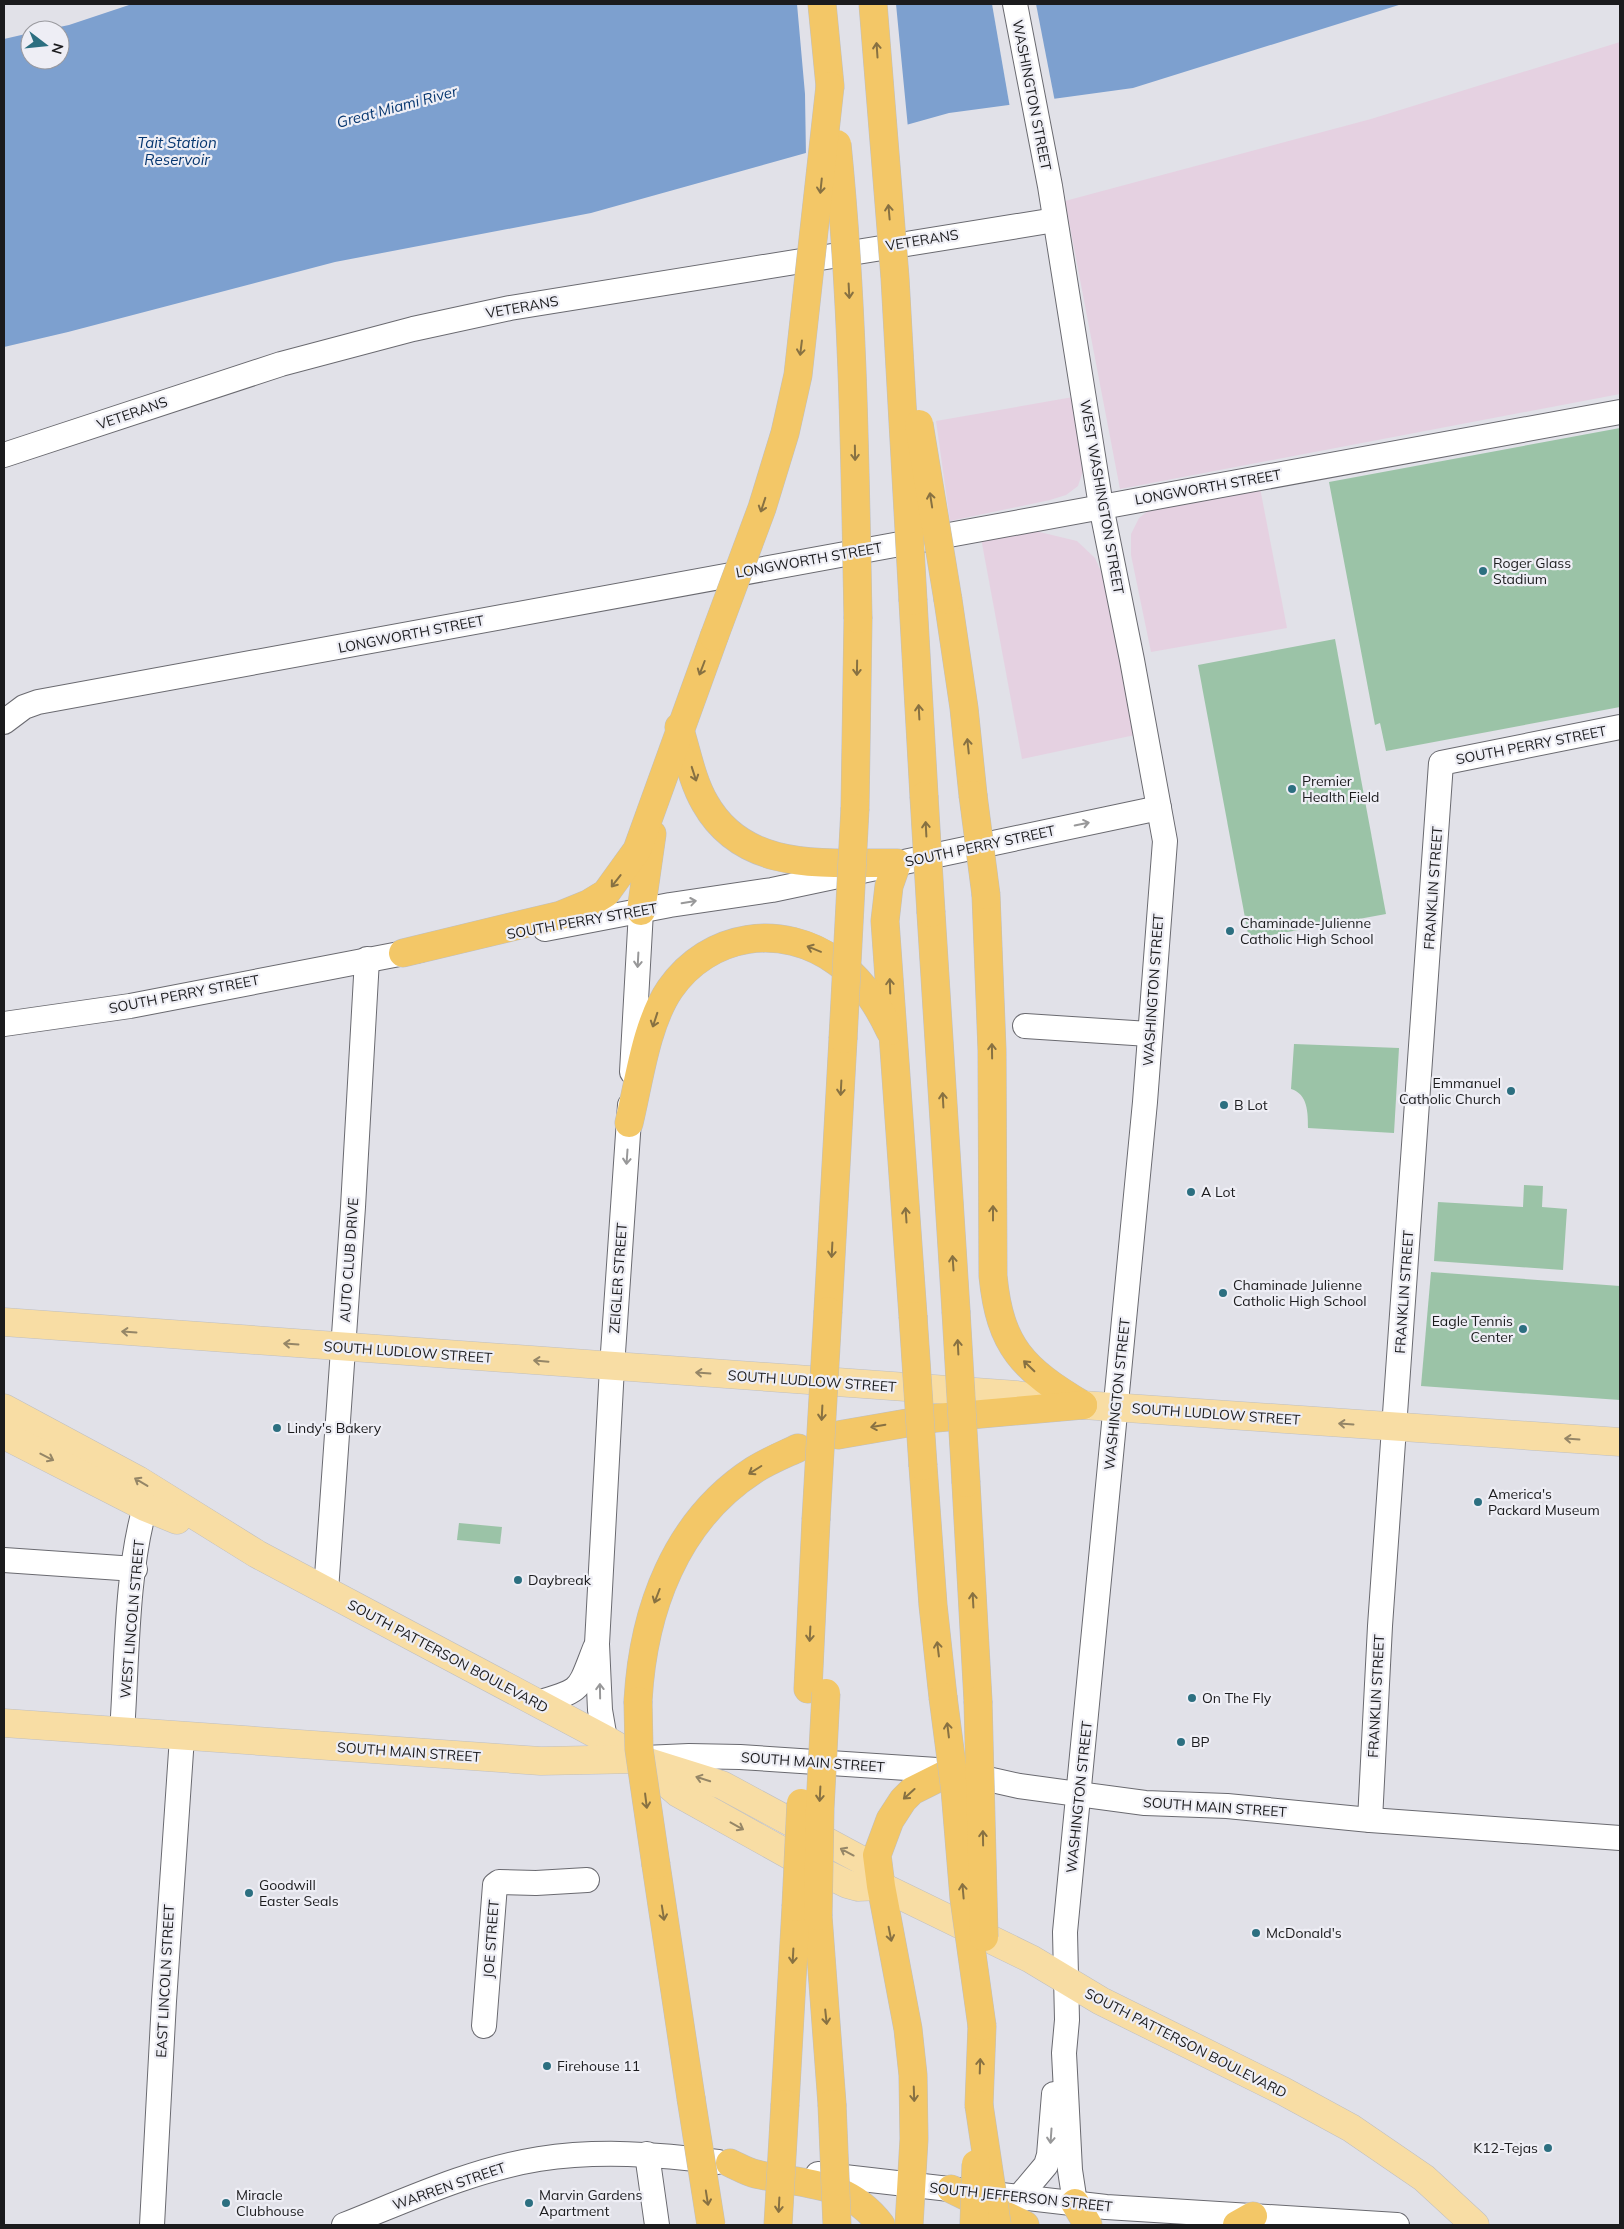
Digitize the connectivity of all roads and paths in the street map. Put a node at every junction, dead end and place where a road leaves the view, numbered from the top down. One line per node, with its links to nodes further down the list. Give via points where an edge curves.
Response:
1 (822, 4): 4 (highway)
2 (873, 4): 7 (highway, one-way to 2, bridge)
3 (1015, 4): 5 (street, WASHINGTON STREET)
4 (830, 86): 12 (highway, one-way to 12, bridge, via 798,375 785,433 762,508); 55 (highway, one-way to 55, bridge, via 846,238 852,345 858,619 855,808 816,1526 817,1691)
5 (1050, 186): 6 (street, WEST WASHINGTON STREET)
6 (1055, 220): 9 (street, VETERANS, via 510,308 413,328 280,364); 10 (street, WEST WASHINGTON STREET)
7 (895, 278): 29 (highway, one-way to 7, bridge, via 1034,1371 1015,1352 1003,1328 996,1302 986,896 964,708); 58 (highway, one-way to 7, bridge, via 983,1876 978,1701)
8 (1620, 412): 10 (street, LONGWORTH STREET)
9 (4, 455)
10 (1101, 506): 11 (street, LONGWORTH STREET, via 38,702 24,707); 16 (street, WEST WASHINGTON STREET)
11 (4, 722)
12 (679, 727): 15 (highway); 17 (highway, one-way to 17, via 704,803 734,836 756,849 793,862)
13 (1620, 727): 14 (street, SOUTH PERRY STREET)
14 (1441, 763): 32 (street, FRANKLIN STREET)
15 (664, 773): 18 (highway, via 650,839); 19 (highway, one-way to 19, via 637,850 606,893 561,914)
16 (1159, 808): 17 (street, SOUTH PERRY STREET, one-way to 16); 24 (street, WASHINGTON STREET, via 1165,841)
17 (897, 864): 18 (street, SOUTH PERRY STREET, one-way to 17, via 772,890); 23 (highway, one-way to 17, via 886,910 889,886)
18 (641, 911): 19 (street, SOUTH PERRY STREET); 25 (street, ZEIGLER STREET, one-way to 25)
19 (404, 953): 20 (street, SOUTH PERRY STREET)
20 (367, 959): 21 (street, SOUTH PERRY STREET, via 130,1006); 27 (street, AUTO CLUB DRIVE)
21 (4, 1024)
22 (1025, 1026): 24 (street)
23 (892, 1034): 25 (highway, one-way to 25, via 865,988 839,963 823,953 799,943 774,939 730,942 692,964 668,991 649,1040); 58 (highway, one-way to 23, bridge, via 964,1898 955,1789 933,1605)
24 (1150, 1034): 30 (street, WASHINGTON STREET)
25 (629, 1123): 28 (street, ZEIGLER STREET, one-way to 28)
26 (4, 1322): 27 (main road, SOUTH LUDLOW STREET, one-way to 26)
27 (343, 1347): 28 (main road, SOUTH LUDLOW STREET, one-way to 27); 41 (street, AUTO CLUB DRIVE)
28 (612, 1367): 29 (main road, SOUTH LUDLOW STREET, one-way to 28, via 1017,1395); 42 (street, ZEIGLER STREET)
29 (1083, 1405): 30 (main road, SOUTH LUDLOW STREET); 33 (highway, one-way to 33, via 936,1418)
30 (1115, 1407): 32 (main road, SOUTH LUDLOW STREET, one-way to 30); 50 (street, WASHINGTON STREET)
31 (4, 1408): 38 (main road, SOUTH PATTERSON BOULEVARD, one-way to 31, via 138,1480)
32 (1394, 1428): 35 (main road, SOUTH LUDLOW STREET, one-way to 32); 51 (street, FRANKLIN STREET)
33 (838, 1435)
34 (4, 1436): 37 (main road, SOUTH PATTERSON BOULEVARD, one-way to 37)
35 (1620, 1442)
36 (798, 1448): 71 (highway, one-way to 71, bridge, via 755,1470 701,1518 679,1549 659,1590 648,1624 642,1660 638,1700 639,1749)
37 (146, 1507): 38 (main road, SOUTH PATTERSON BOULEVARD); 40 (street, WEST LINCOLN STREET)
38 (257, 1554): 41 (main road, SOUTH PATTERSON BOULEVARD)
39 (4, 1560): 40 (street)
40 (135, 1569): 45 (street, WEST LINCOLN STREET)
41 (326, 1591): 43 (main road, SOUTH PATTERSON BOULEVARD)
42 (597, 1644): 43 (street, ZEIGLER STREET, via 578,1688); 47 (street, ZEIGLER STREET, one-way to 42, via 600,1710)
43 (538, 1703): 47 (main road, SOUTH PATTERSON BOULEVARD)
44 (4, 1723): 45 (main road, SOUTH MAIN STREET)
45 (122, 1732): 46 (main road, SOUTH MAIN STREET)
46 (182, 1736): 48 (main road, SOUTH MAIN STREET, via 564,1762); 68 (street, EAST LINCOLN STREET)
47 (605, 1738): 48 (main road, SOUTH PATTERSON BOULEVARD)
48 (639, 1759): 49 (street, SOUTH MAIN STREET, via 740,1757); 54 (main road, SOUTH PATTERSON BOULEVARD, via 678,1793 800,1862 847,1884)
49 (952, 1771): 50 (street, SOUTH MAIN STREET, via 1019,1786); 54 (highway, one-way to 54, via 912,1791 890,1820 877,1855)
50 (1079, 1794): 51 (street, SOUTH MAIN STREET, via 1145,1803 1227,1806); 56 (street, WASHINGTON STREET, via 1065,1932)
51 (1370, 1820): 52 (street, SOUTH MAIN STREET)
52 (1620, 1838)
53 (587, 1880): 57 (street, JOE STREET, via 536,1884 499,1882 495,1885)
54 (880, 1886): 56 (main road, SOUTH PATTERSON BOULEVARD, via 1031,1959); 63 (highway, one-way to 63, via 911,2052 914,2096)
55 (807, 1911): 72 (highway, one-way to 72, bridge, via 785,2104); 73 (highway, one-way to 73, bridge, via 832,2104)
56 (1066, 1980): 59 (street, WASHINGTON STREET); 80 (main road, SOUTH PATTERSON BOULEVARD, via 1101,2001 1276,2087 1351,2128 1429,2182)
57 (484, 2026)
58 (982, 2026): 60 (highway, one-way to 58)
59 (1064, 2054): 65 (street, one-way to 65, via 1054,2097 1046,2165); 66 (street, via 1070,2170)
60 (979, 2105): 76 (highway, bridge); 77 (highway, bridge)
61 (647, 2154): 62 (street, SOUTH JEFFERSON STREET); 69 (street, WARREN STREET, via 556,2157 504,2167 444,2186); 70 (street)
62 (730, 2163): 63 (street, SOUTH JEFFERSON STREET); 74 (highway, via 754,2174 818,2184 842,2193 864,2207)
63 (912, 2185): 64 (street, SOUTH JEFFERSON STREET); 75 (highway)
64 (951, 2189): 65 (street, SOUTH JEFFERSON STREET); 78 (highway)
65 (1019, 2197): 66 (street, SOUTH JEFFERSON STREET)
66 (1077, 2218): 67 (street, SOUTH JEFFERSON STREET)
67 (1245, 2220): 79 (street, SOUTH JEFFERSON STREET)
68 (152, 2225)
69 (344, 2225)
70 (657, 2225)
71 (711, 2225)
72 (778, 2225)
73 (837, 2225)
74 (881, 2225)
75 (909, 2225)
76 (974, 2225)
77 (997, 2225)
78 (1025, 2225)
79 (1386, 2225)
80 (1476, 2225)

